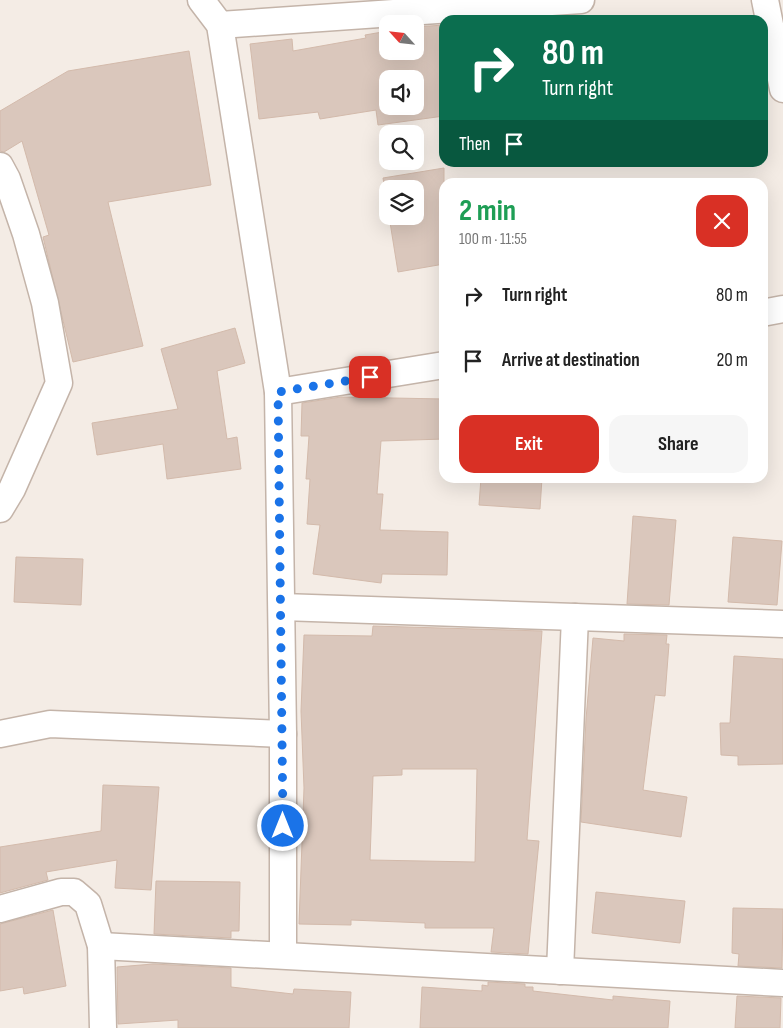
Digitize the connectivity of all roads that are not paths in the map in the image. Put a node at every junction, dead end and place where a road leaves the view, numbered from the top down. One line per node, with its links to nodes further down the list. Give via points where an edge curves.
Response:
1 (201, 0): 4 (street)
2 (581, 0): 4 (street)
3 (765, 0): 5 (street)
4 (220, 25): 10 (street)
5 (783, 89)
6 (0, 166): 11 (street, via 8,179 46,303 59,384 12,489)
7 (783, 309): 8 (street)
8 (768, 312)
9 (439, 366): 10 (street)
10 (278, 392): 12 (street)
11 (0, 508)
12 (282, 607): 13 (street); 16 (street)
13 (575, 617): 14 (street); 20 (street)
14 (783, 624)
15 (0, 734): 16 (street, via 50,724)
16 (283, 734): 19 (street)
17 (0, 909): 18 (street, via 61,892 74,892 88,904)
18 (101, 946): 19 (street); 22 (street)
19 (283, 955): 20 (street)
20 (560, 971): 21 (street)
21 (783, 983)
22 (103, 1028)

